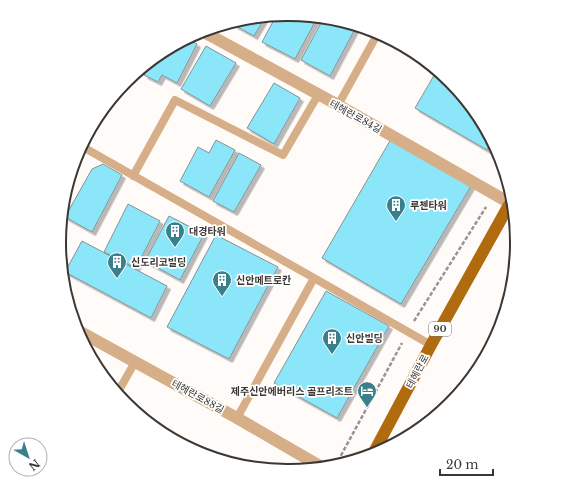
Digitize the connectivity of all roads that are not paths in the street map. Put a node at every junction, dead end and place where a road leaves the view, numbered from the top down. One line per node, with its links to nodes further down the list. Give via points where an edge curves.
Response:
1 (210, 35): 3 (street, 테헤란로84길)
2 (375, 39): 4 (lane)
3 (318, 95): 4 (street, 테헤란로84길); 6 (lane, via 283,154 175,100)
4 (338, 105): 7 (street, 테헤란로84길)
5 (87, 149): 6 (lane)
6 (133, 176): 9 (lane)
7 (505, 200)
8 (507, 209): 11 (main road, 테헤란로 / 90)
9 (314, 278): 11 (lane); 14 (lane)
10 (87, 335): 12 (street, 테헤란로88길)
11 (431, 345): 15 (main road, 테헤란로 / 90)
12 (135, 362): 13 (lane); 14 (street, 테헤란로88길)
13 (120, 388)
14 (237, 418): 16 (street, 테헤란로88길)
15 (378, 445)
16 (314, 462)

